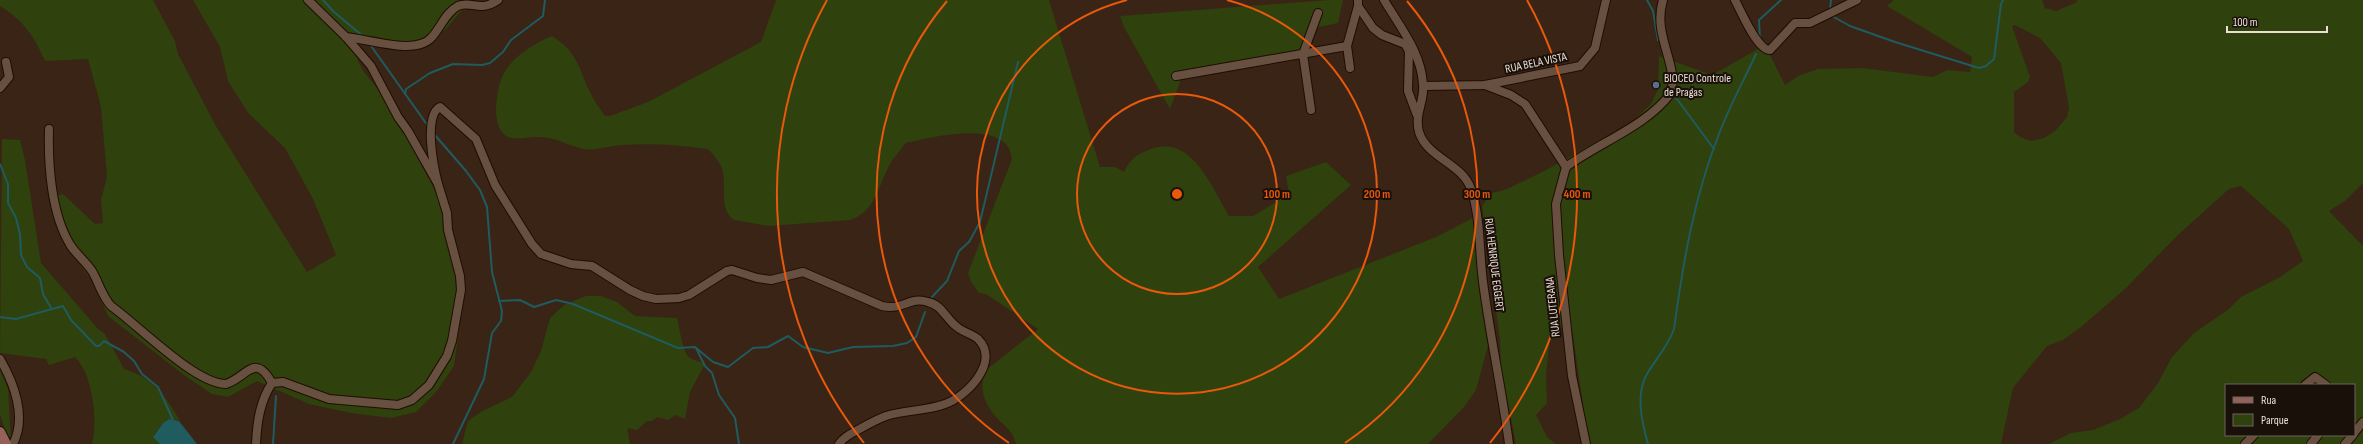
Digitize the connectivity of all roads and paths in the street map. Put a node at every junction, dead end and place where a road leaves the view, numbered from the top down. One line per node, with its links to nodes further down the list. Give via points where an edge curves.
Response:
1 (308, 0): 10 (street)
2 (498, 0): 10 (street, via 484,7 463,4 456,6 432,36 419,45)
3 (1384, 0): 17 (street, RUA HENRIQUE EGGERT, via 1417,52)
4 (1606, 0): 16 (street, RUA BELA VISTA, via 1595,48 1580,66)
5 (1663, 0): 22 (street, via 1659,23 1670,68 1673,86 1671,93 1631,128 1584,153)
6 (1736, 0): 7 (street, via 1757,40 1763,48 1770,50 1795,23 1810,23)
7 (1857, 0)
8 (1358, 3): 11 (street); 20 (street, via 1373,28 1382,35 1405,44 1409,51 1408,91)
9 (1318, 13): 12 (street)
10 (346, 38): 23 (street, via 371,66)
11 (1347, 46): 12 (street); 14 (street)
12 (1303, 54): 15 (street); 19 (street)
13 (6, 62): 18 (street, via 9,77)
14 (1350, 68)
15 (1176, 76)
16 (1485, 85): 17 (street, RUA BELA VISTA); 22 (street, via 1511,95 1525,104)
17 (1424, 86): 20 (street, RUA HENRIQUE EGGERT)
18 (0, 88)
19 (1311, 110)
20 (1417, 115): 38 (street, RUA HENRIQUE EGGERT, via 1423,142 1463,176 1471,187 1475,200 1483,282)
21 (49, 129): 25 (street, via 48,160 64,233 71,247 94,273 105,299 111,306 167,352 210,381 226,384 254,368 267,373)
22 (1566, 167): 39 (street, RUA LUTERANA, via 1556,204 1559,255 1572,376)
23 (438, 184): 25 (street, via 447,213 448,230 460,276 460,290 452,341 441,368 429,385 412,400 398,405 329,399 283,382); 37 (street, via 431,149 432,130 435,112 438,108 443,108 476,139 495,185 541,254 571,264 592,266 643,296 667,299 679,298 732,270 771,280 803,272 893,309 914,300 936,304 958,328 982,344 986,358 984,367 976,380 956,398 934,407 886,416 851,434)
24 (0, 359): 35 (street, via 9,376 16,400 19,425)
25 (272, 383): 36 (street, via 265,394 260,412)
26 (2306, 384): 27 (street, via 2315,377)
27 (2325, 384)
28 (2363, 422): 30 (street)
29 (0, 432): 34 (main road)
30 (2355, 432)
31 (2253, 436): 40 (street)
32 (2317, 436): 41 (street)
33 (2351, 436): 42 (street)
34 (6, 444)
35 (13, 444)
36 (256, 444)
37 (839, 444)
38 (1509, 444)
39 (1586, 444)
40 (2244, 444)
41 (2311, 444)
42 (2345, 444)

